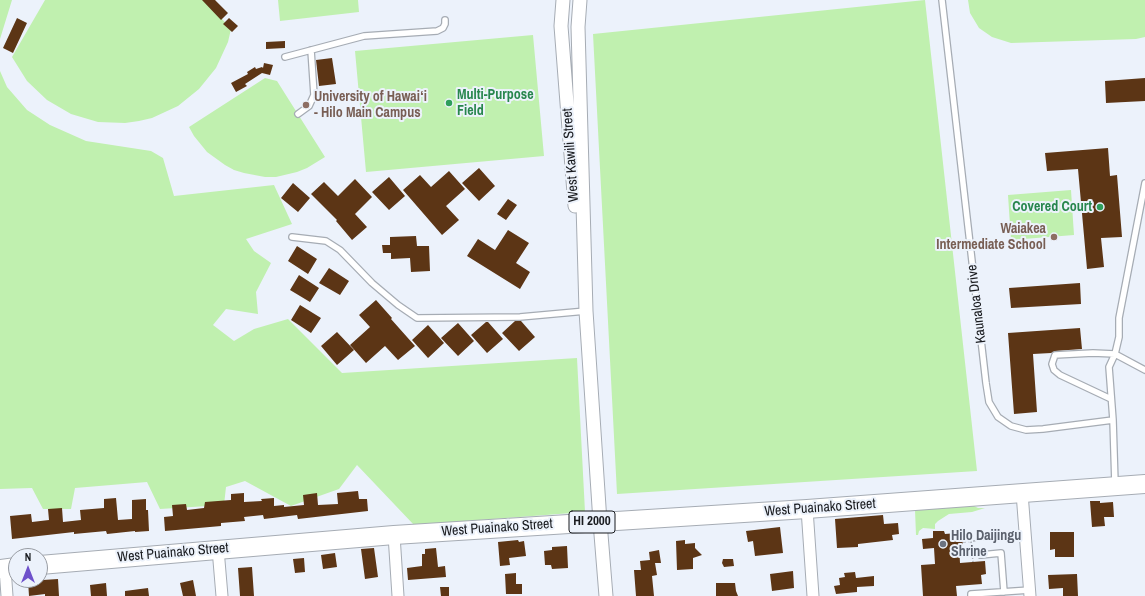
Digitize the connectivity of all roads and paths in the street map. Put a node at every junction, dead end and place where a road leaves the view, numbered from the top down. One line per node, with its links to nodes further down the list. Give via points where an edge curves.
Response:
1 (563, 0): 10 (street, West Kawili Street, via 561,26)
2 (580, 0): 10 (street, West Kawili Street, via 578,26)
3 (942, 0): 14 (lane, Kaunaloa Drive, via 989,402 1004,422 1026,430)
4 (445, 20): 5 (lane, via 443,28 437,31 364,36)
5 (311, 50): 6 (lane); 7 (lane, via 314,96 309,106)
6 (285, 57)
7 (298, 114)
8 (1145, 182): 11 (lane, via 1119,318 1119,337)
9 (292, 238): 10 (lane, via 326,241 340,250 398,305 417,318 520,317)
10 (586, 311): 19 (street, West Kawili Street)
11 (1115, 354): 12 (lane); 13 (lane, via 1109,367); 13 (lane, via 1060,354 1055,355 1052,364 1060,375)
12 (1145, 370)
13 (1112, 399): 14 (lane)
14 (1113, 420): 16 (lane)
15 (1145, 484): 16 (highway, West Puainako Street / HI 2000)
16 (1115, 487): 17 (highway, West Puainako Street / HI 2000)
17 (1022, 494): 18 (highway, West Puainako Street / HI 2000); 21 (street)
18 (807, 509): 19 (highway, West Puainako Street / HI 2000); 35 (street)
19 (600, 522): 20 (highway, West Puainako Street / HI 2000); 34 (street, West Kawili Street)
20 (394, 535): 24 (highway, West Puainako Street / HI 2000); 33 (street)
21 (1026, 536): 22 (path); 30 (street)
22 (971, 541): 23 (path); 26 (path)
23 (962, 542)
24 (218, 549): 27 (highway, West Puainako Street / HI 2000); 32 (street)
25 (981, 555): 29 (lane, via 1001,553)
26 (973, 562)
27 (48, 564)
28 (7, 568): 31 (street)
29 (1004, 592): 30 (lane); 36 (lane)
30 (1030, 593)
31 (7, 596)
32 (222, 596)
33 (398, 596)
34 (606, 596)
35 (814, 596)
36 (971, 596)

